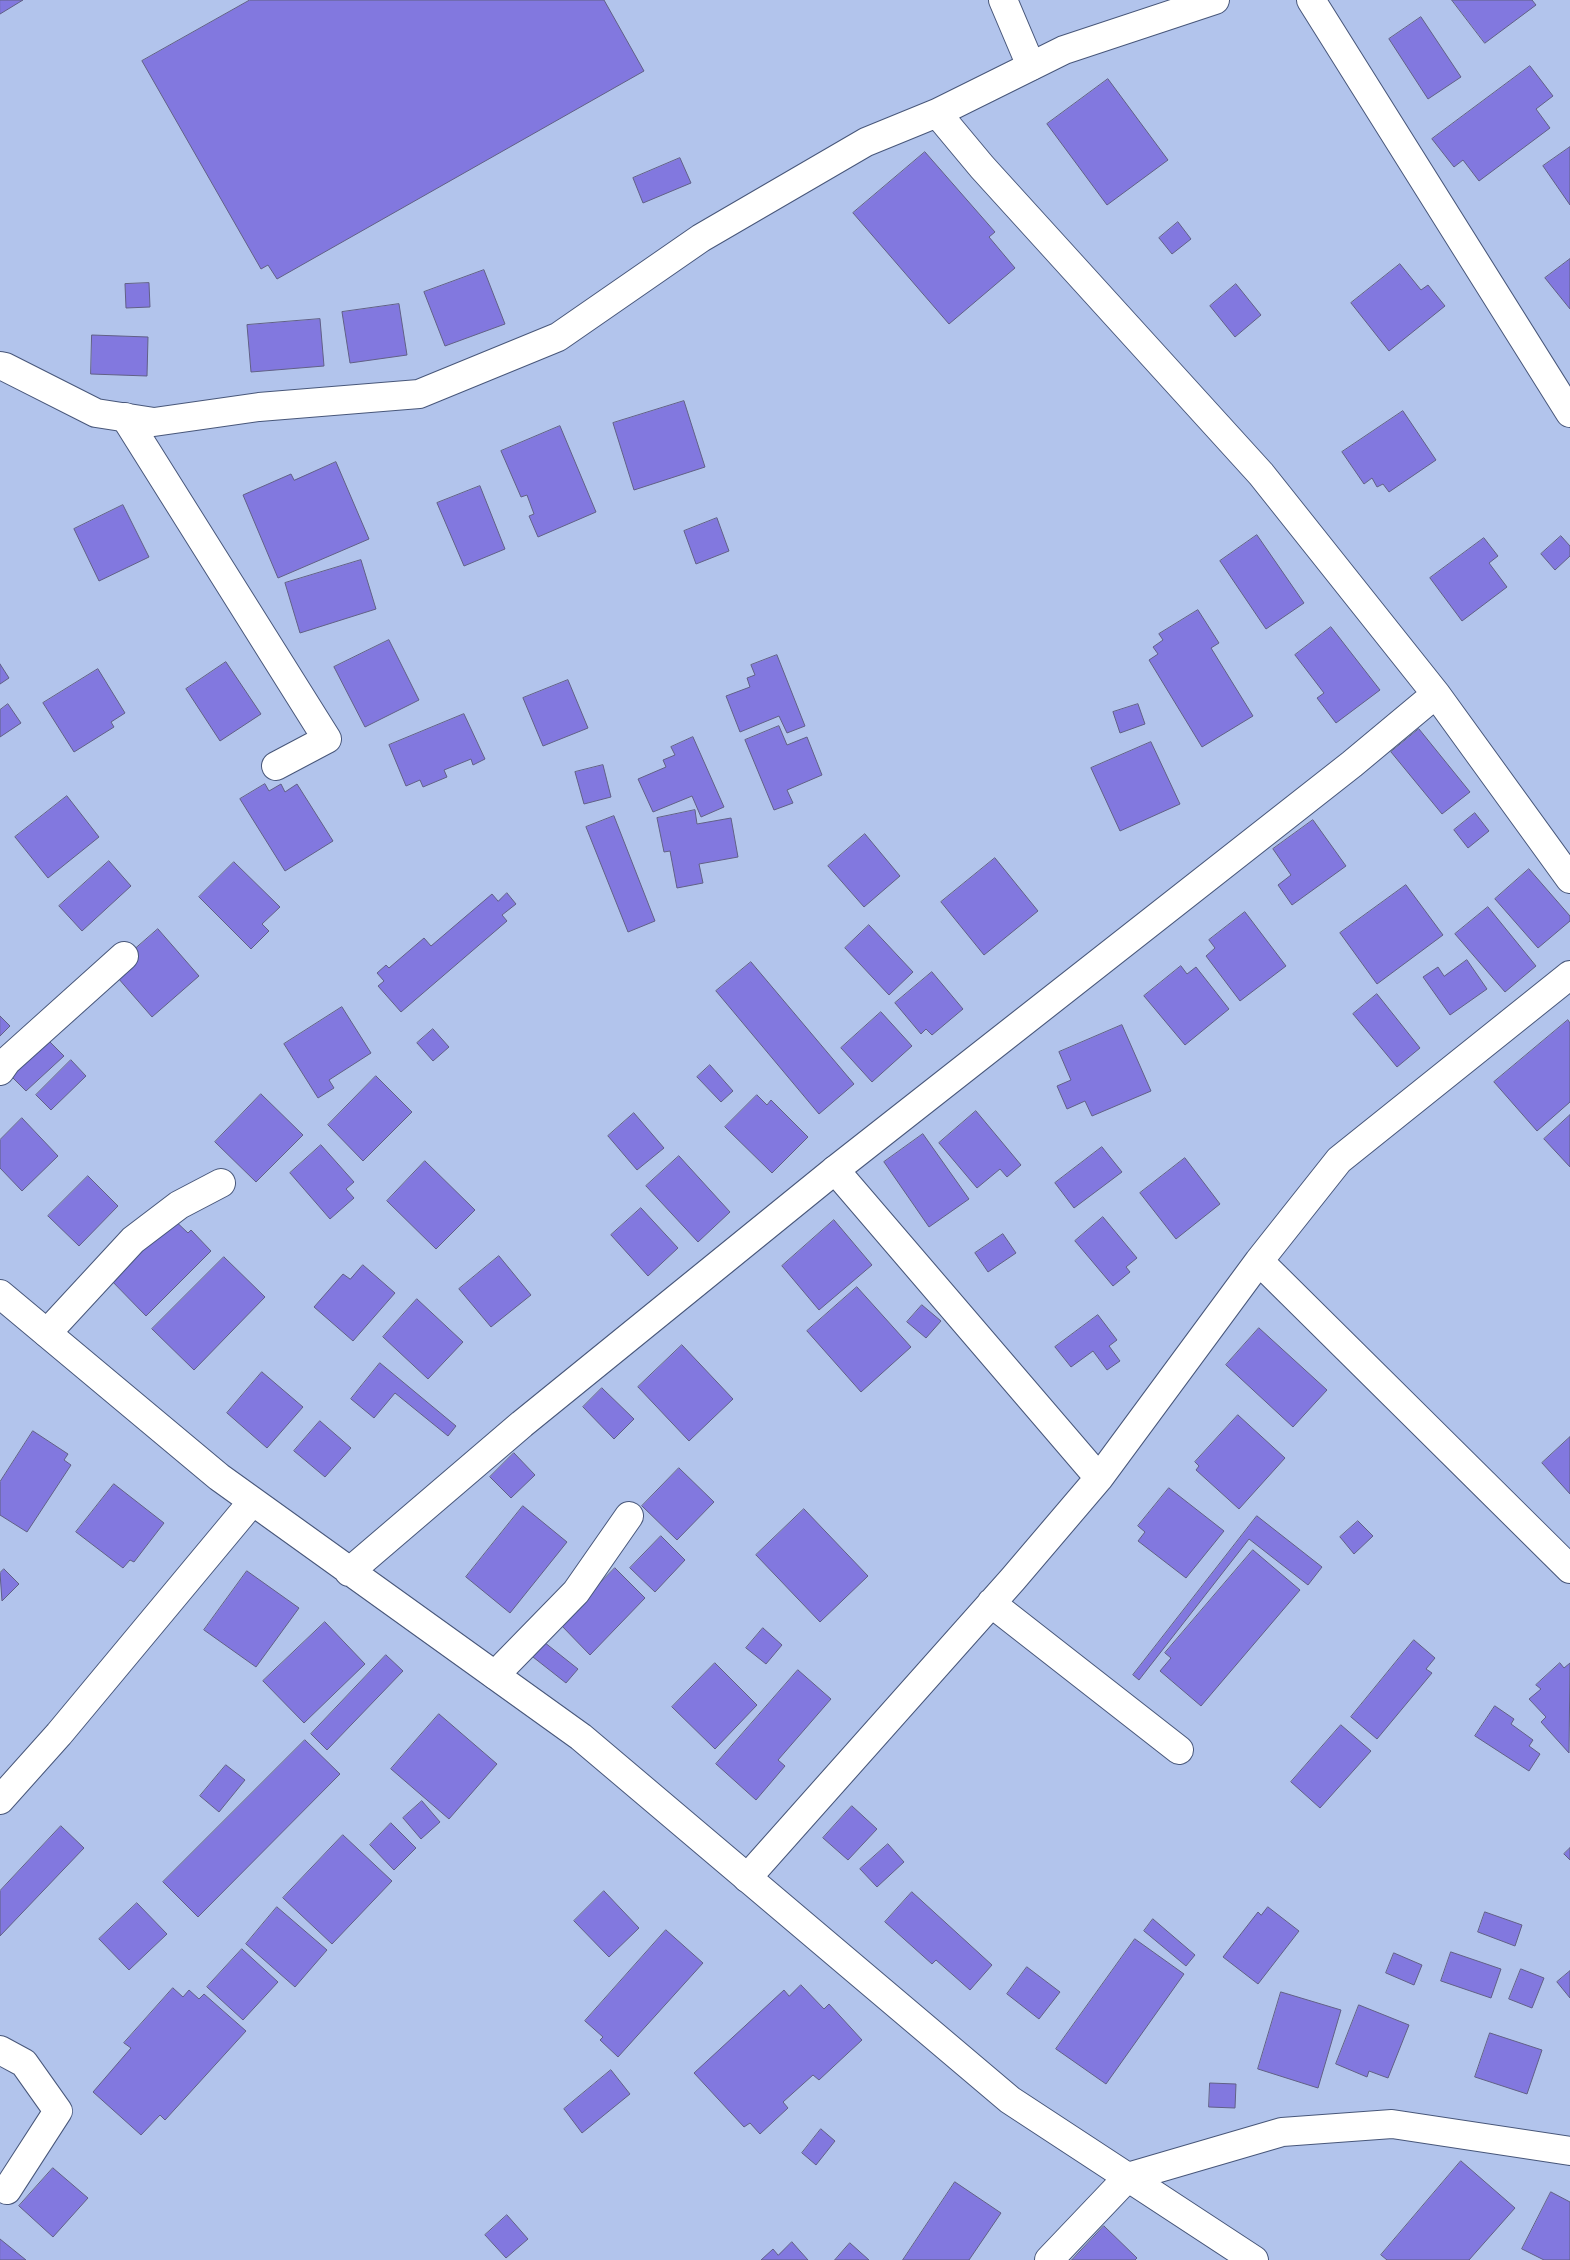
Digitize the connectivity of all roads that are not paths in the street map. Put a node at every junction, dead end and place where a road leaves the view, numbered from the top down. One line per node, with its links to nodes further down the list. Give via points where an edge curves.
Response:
1 (1003, 0): 4 (street)
2 (1215, 0): 4 (street, via 1064,50)
3 (1311, 0): 7 (street)
4 (1031, 66): 5 (street)
5 (937, 114): 8 (street, via 866,142 709,233 558,337 419,394 259,407 154,422); 9 (street, via 1261,474)
6 (0, 366): 8 (street, via 96,413)
7 (1570, 413)
8 (125, 417): 10 (street, via 327,739)
9 (1436, 694): 11 (street); 15 (street, via 1352,764)
10 (276, 766)
11 (1570, 878)
12 (124, 956): 14 (street)
13 (1570, 975): 17 (street, via 1339,1160)
14 (0, 1071)
15 (835, 1170): 20 (street); 24 (street, via 522,1424)
16 (221, 1183): 19 (street, via 179,1204 133,1240)
17 (1259, 1261): 20 (street); 23 (street)
18 (0, 1294): 19 (street)
19 (47, 1333): 21 (street)
20 (1099, 1478): 25 (street)
21 (252, 1502): 24 (street); 28 (street)
22 (629, 1516): 26 (street, via 576,1592)
23 (1570, 1569)
24 (349, 1572): 26 (street)
25 (991, 1603): 27 (street); 29 (street)
26 (494, 1675): 29 (street, via 581,1738)
27 (1179, 1750)
28 (0, 1800)
29 (747, 1878): 32 (street, via 1010,2100)
30 (0, 2050): 33 (street, via 24,2063 58,2111)
31 (1570, 2151): 32 (street, via 1392,2124 1282,2132)
32 (1128, 2178): 34 (street); 35 (street)
33 (7, 2190)
34 (1049, 2260)
35 (1254, 2260)

